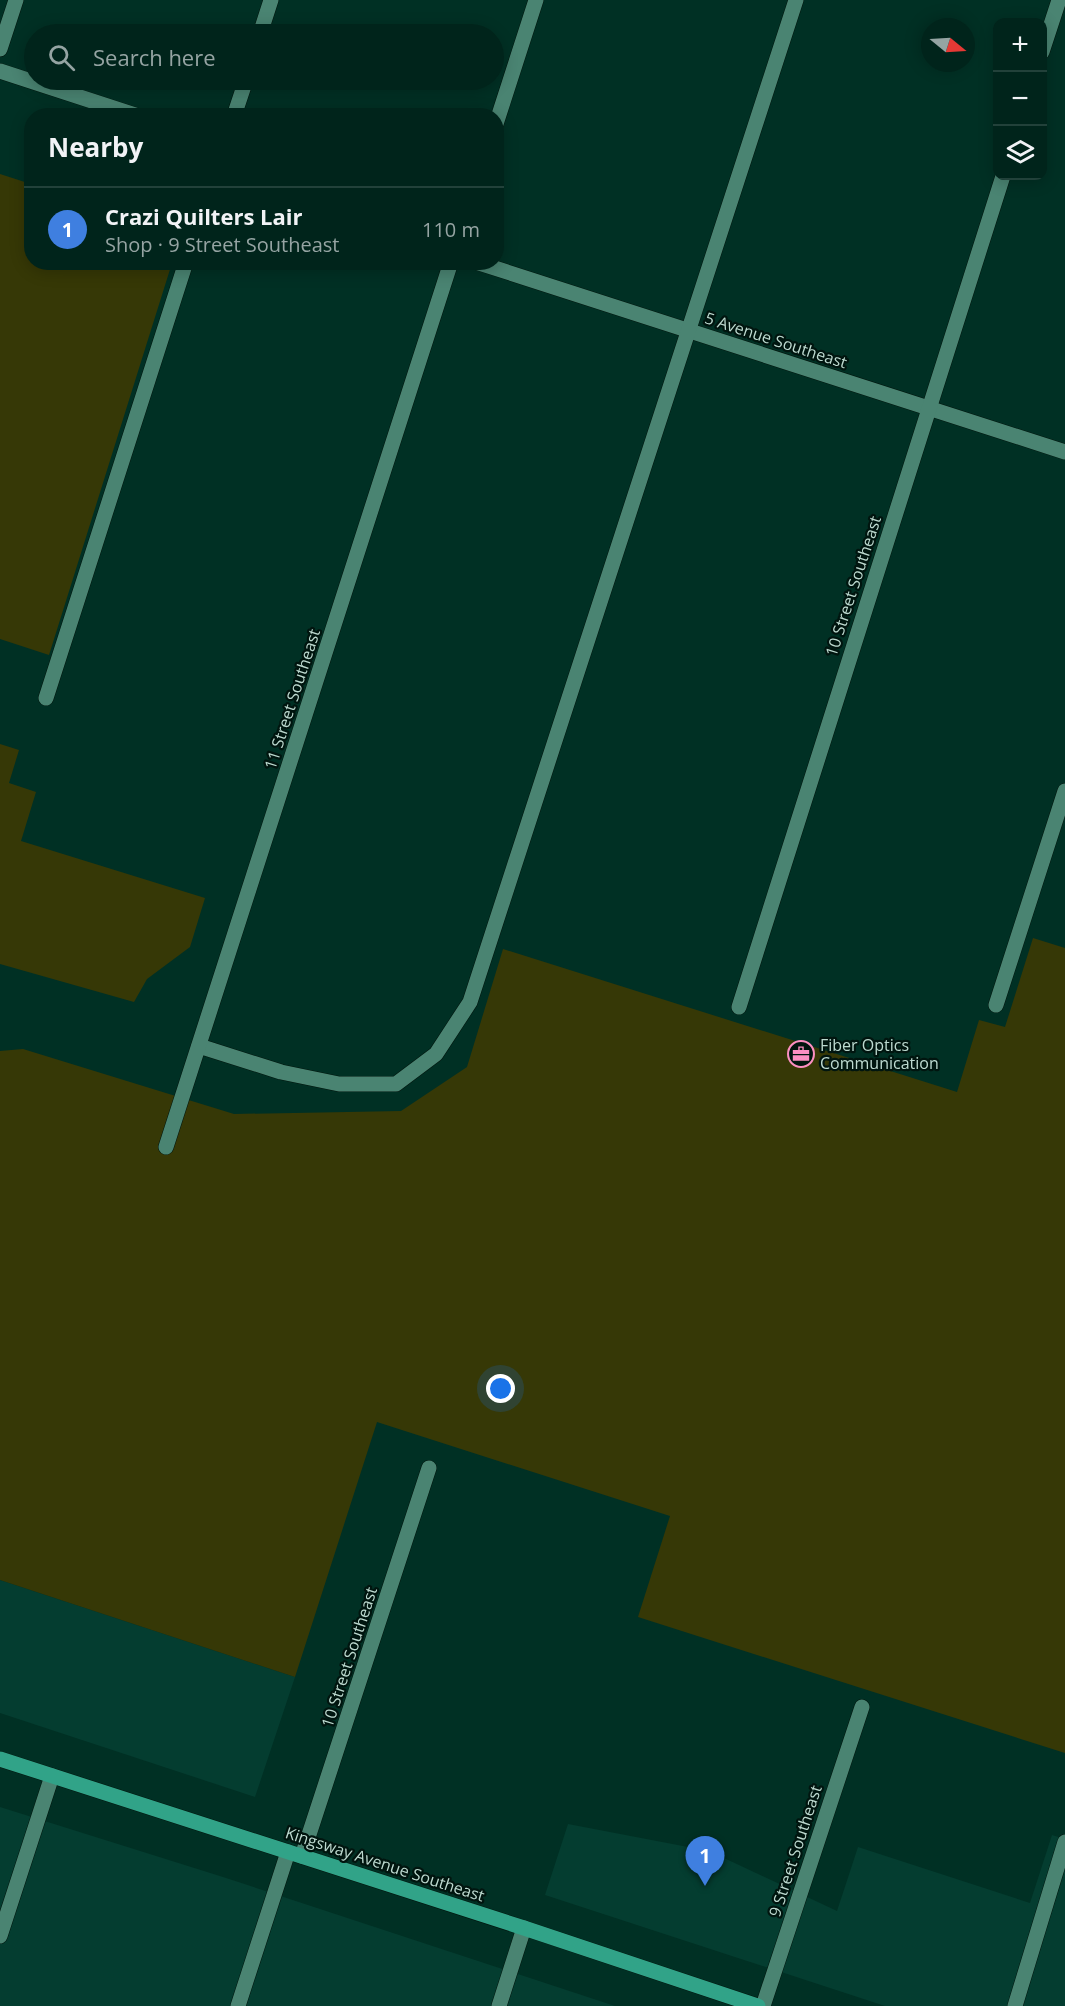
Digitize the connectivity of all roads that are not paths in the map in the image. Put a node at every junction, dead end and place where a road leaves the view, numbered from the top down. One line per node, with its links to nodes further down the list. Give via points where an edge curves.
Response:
1 (16, 0): 8 (street)
2 (271, 0): 6 (street)
3 (536, 0): 15 (street)
4 (796, 0): 20 (street)
5 (1059, 0): 7 (street)
6 (263, 24)
7 (1047, 37)
8 (0, 49)
9 (0, 71): 10 (street)
10 (24, 79)
11 (58, 90): 13 (street)
12 (243, 90): 14 (street)
13 (113, 108)
14 (237, 108)
15 (501, 108)
16 (1002, 180): 21 (street, 10 Street Southeast)
17 (183, 270): 23 (street)
18 (448, 270): 28 (street, 11 Street Southeast)
19 (501, 270): 20 (street, 5 Avenue Southeast)
20 (688, 331): 21 (street, 5 Avenue Southeast); 28 (street, via 470,1002 436,1054 396,1084 339,1084 281,1072)
21 (928, 408): 22 (street, 5 Avenue Southeast); 27 (street, 10 Street Southeast)
22 (1065, 452)
23 (46, 698)
24 (1065, 791): 25 (street)
25 (1058, 836): 26 (street)
26 (996, 1005)
27 (739, 1007)
28 (199, 1046): 29 (street, 11 Street Southeast)
29 (166, 1147)
30 (429, 1468): 35 (street, 10 Street Southeast)
31 (862, 1707): 41 (street, 9 Street Southeast)
32 (0, 1759): 33 (main road, Kingsway Avenue Southeast)
33 (52, 1776): 35 (main road, Kingsway Avenue Southeast); 37 (street)
34 (1065, 1842): 42 (street)
35 (295, 1854): 36 (main road, Kingsway Avenue Southeast); 38 (street, 10 Street Southeast)
36 (524, 1928): 39 (street); 40 (main road, Kingsway Avenue Southeast)
37 (0, 1936)
38 (238, 2006)
39 (499, 2006)
40 (758, 2006)
41 (763, 2006)
42 (1015, 2006)

